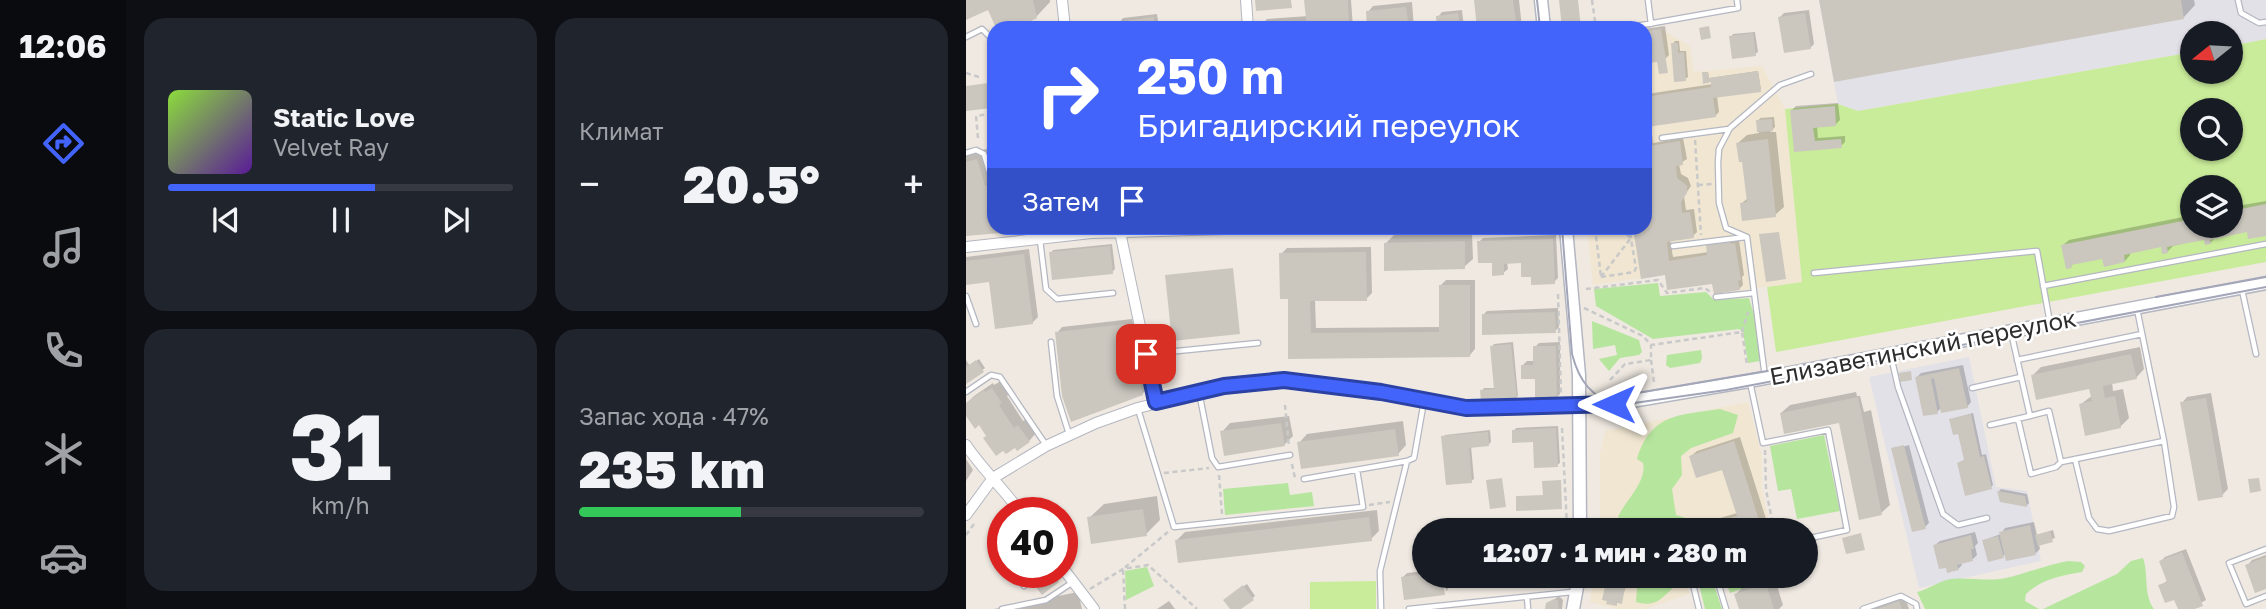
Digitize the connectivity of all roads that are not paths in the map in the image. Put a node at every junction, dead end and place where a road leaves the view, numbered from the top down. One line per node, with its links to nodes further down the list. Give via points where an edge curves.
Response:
1 (1062, 0): 7 (street)
2 (1246, 0): 8 (street)
3 (1541, 0): 9 (street)
4 (1648, 0): 10 (lane)
5 (1737, 0): 12 (lane, via 1738,8)
6 (2238, 0): 11 (lane, via 2241,13)
7 (1064, 21)
8 (1248, 21)
9 (1543, 21)
10 (1651, 21)
11 (2266, 22)
12 (1652, 24)
13 (987, 34): 14 (lane, via 982,29)
14 (966, 37)
15 (1811, 74): 16 (lane, via 1780,85)
16 (1730, 128): 17 (lane); 23 (lane, via 1719,149 1722,219 1726,228)
17 (1662, 138)
18 (966, 153): 19 (lane, via 976,150 984,154)
19 (987, 164)
20 (1063, 235): 24 (street)
21 (1121, 235): 43 (street)
22 (1567, 235): 55 (street)
23 (1747, 237): 26 (lane); 33 (lane)
24 (1040, 239): 27 (street); 32 (lane, via 1045,289 1057,299)
25 (2266, 244): 30 (lane)
26 (1673, 246)
27 (966, 247)
28 (1814, 273): 30 (lane, via 2037,251)
29 (2266, 283): 31 (street, Елизаветинский переулок)
30 (2043, 286): 37 (lane)
31 (2242, 288): 36 (street, Елизаветинский переулок); 44 (lane)
32 (1113, 293)
33 (1754, 293): 35 (lane); 48 (lane)
34 (966, 296): 38 (lane)
35 (1716, 297)
36 (2137, 307): 37 (street, Елизаветинский переулок); 40 (lane)
37 (2050, 323): 39 (street, Елизаветинский переулок)
38 (976, 324)
39 (2011, 331): 45 (street, Елизаветинский переулок); 46 (lane)
40 (2142, 334): 46 (lane); 61 (lane)
41 (1051, 342): 60 (lane)
42 (1258, 343): 43 (lane)
43 (1146, 354): 54 (street)
44 (2256, 354)
45 (1891, 355): 48 (street, Елизаветинский переулок); 74 (lane, via 1943,514 1958,525)
46 (2017, 360): 47 (lane)
47 (2021, 377): 50 (lane); 57 (lane)
48 (1765, 378): 49 (street, Елизаветинский переулок)
49 (1749, 381): 55 (street, Елизаветинский переулок, via 1614,404); 75 (lane, via 1763,443 1828,430 1847,530)
50 (1972, 388)
51 (1199, 391): 53 (street, via 1284,380); 54 (street); 64 (lane, via 1212,458 1218,467)
52 (966, 392): 63 (lane, via 991,375 1000,377)
53 (1424, 401): 55 (street, via 1466,408); 66 (lane, via 1414,458)
54 (1156, 402): 56 (street)
55 (1579, 404): 73 (street)
56 (1138, 408): 60 (street); 68 (lane, via 1174,527 1363,506)
57 (2030, 416): 58 (lane); 67 (lane, via 2049,411)
58 (2018, 419): 59 (lane); 67 (lane, via 2031,474)
59 (1990, 425)
60 (1069, 435): 63 (street)
61 (2165, 441): 65 (lane); 65 (lane, via 2172,516 2109,531 2097,529 2089,518)
62 (966, 445): 69 (street)
63 (1046, 446): 69 (street)
64 (1290, 455)
65 (2075, 459): 67 (lane)
66 (1407, 461): 68 (lane); 88 (lane, via 1380,571)
67 (2061, 462)
68 (1357, 470): 70 (lane)
69 (993, 478): 71 (street); 72 (street)
70 (1304, 479)
71 (1008, 497)
72 (966, 515)
73 (1580, 518)
74 (1987, 518)
75 (1818, 536)
76 (2266, 549): 83 (lane, via 2229,563 2246,604)
77 (1064, 588): 86 (lane, via 1046,600)
78 (1078, 588): 87 (street)
79 (1578, 588): 82 (street)
80 (1693, 588): 92 (lane)
81 (1720, 588): 93 (lane)
82 (1577, 592): 84 (lane); 91 (street)
83 (2266, 596)
84 (1527, 597): 85 (lane); 90 (lane)
85 (1447, 607): 89 (lane)
86 (1002, 609)
87 (1094, 609)
88 (1381, 609)
89 (1409, 609)
90 (1528, 609)
91 (1573, 609)
92 (1699, 609)
93 (1726, 609)
94 (1863, 609): 95 (lane, via 1901,596)
95 (1917, 609)

